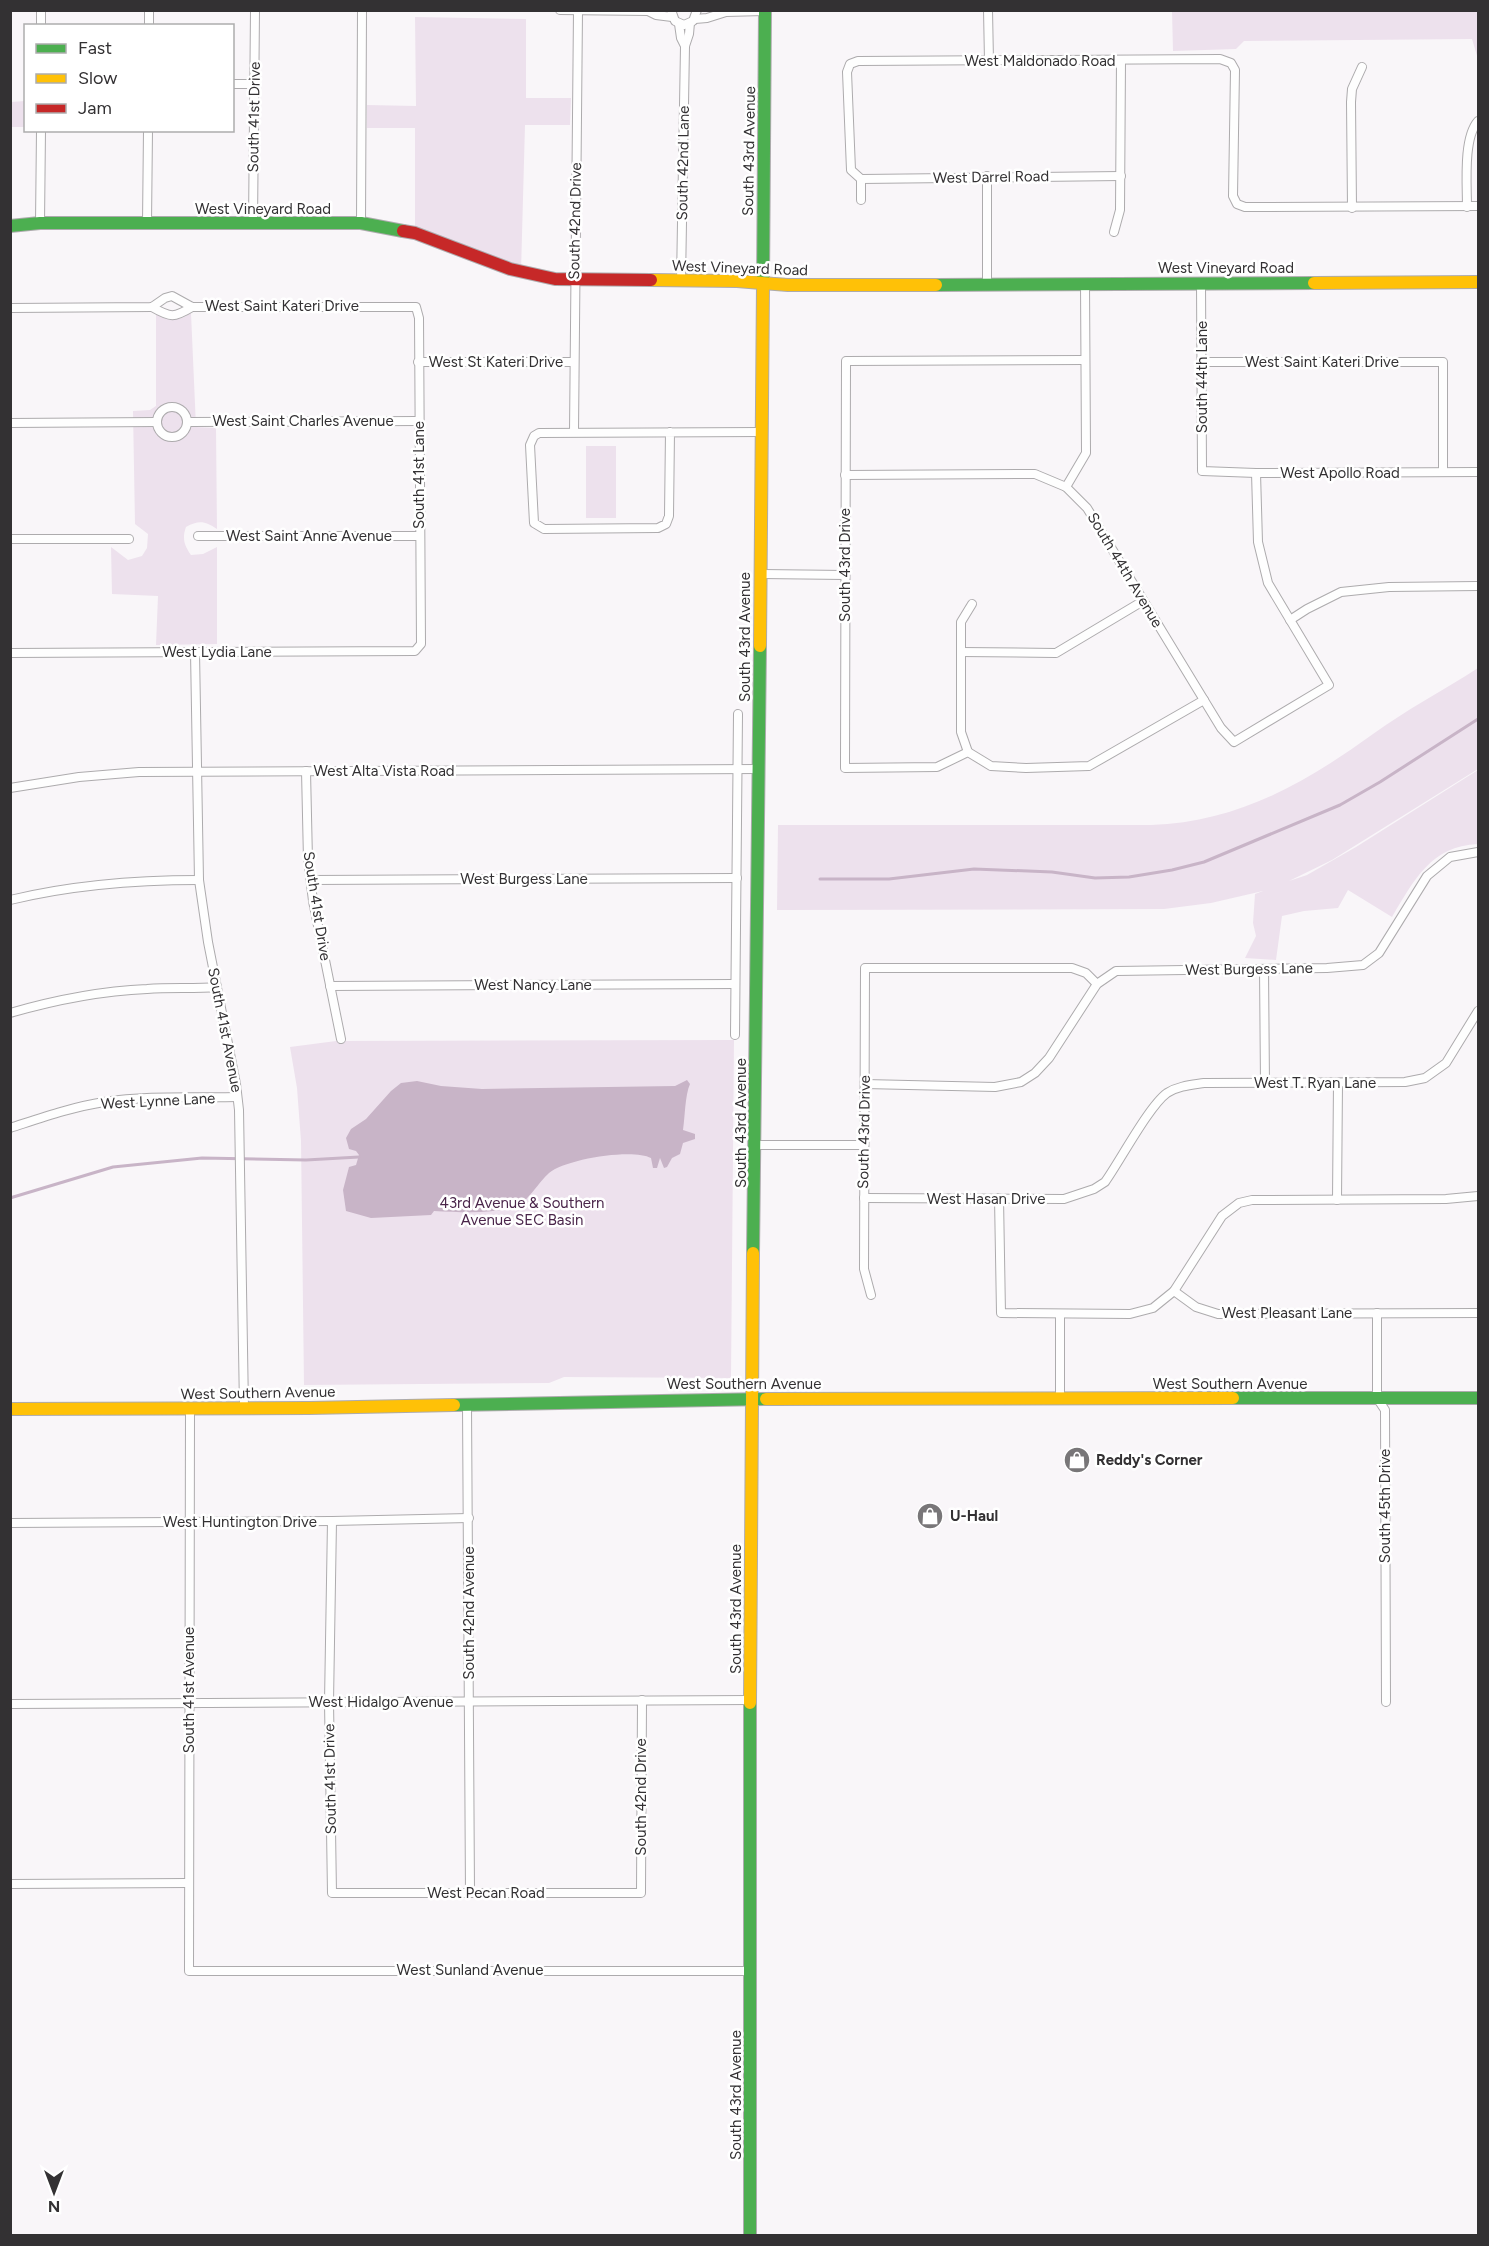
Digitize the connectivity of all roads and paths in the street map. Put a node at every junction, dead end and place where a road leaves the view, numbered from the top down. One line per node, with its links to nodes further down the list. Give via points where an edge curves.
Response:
1 (255, 10): 16 (street, South 41st Drive)
2 (362, 10): 28 (street)
3 (560, 10): 5 (street)
4 (988, 10): 13 (street)
5 (578, 11): 6 (street); 33 (street, South 42nd Drive)
6 (649, 11): 9 (street)
7 (725, 11): 8 (street); 10 (street)
8 (765, 11): 36 (main road, South 43rd Avenue)
9 (674, 17): 10 (street); 11 (street, South 42nd Lane)
10 (694, 18): 11 (street, South 42nd Lane)
11 (685, 46): 34 (street, South 42nd Lane)
12 (1121, 60): 13 (street, West Maldonado Road); 21 (street); 26 (street, West Maldonado Road, via 1220,59 1231,63 1235,69 1233,196 1237,204)
13 (989, 61): 22 (street, West Maldonado Road, via 850,64 847,72 851,170)
14 (1362, 67): 26 (street, via 1352,89)
15 (234, 84): 16 (street)
16 (254, 84): 30 (street, South 41st Drive)
17 (1479, 121): 25 (street, via 1474,125 1467,154)
18 (41, 132): 27 (street)
19 (148, 132): 29 (street)
20 (987, 176): 21 (street, West Darrel Road); 22 (street, West Darrel Road); 39 (street)
21 (1121, 176): 32 (street, via 1120,210)
22 (861, 179): 23 (street)
23 (861, 200)
24 (1479, 206): 25 (street)
25 (1467, 207): 26 (street)
26 (1352, 208)
27 (40, 222): 29 (main road, West Vineyard Road); 31 (main road, West Vineyard Road)
28 (361, 223): 30 (main road, West Vineyard Road); 33 (main road, West Vineyard Road, via 415,233 521,272)
29 (147, 224): 30 (main road, West Vineyard Road)
30 (253, 224)
31 (10, 226)
32 (1114, 231)
33 (574, 280): 34 (main road, West Vineyard Road); 46 (street, South 42nd Drive)
34 (681, 281): 36 (main road, West Vineyard Road)
35 (1479, 282): 38 (main road, West Vineyard Road)
36 (762, 283): 39 (main road, West Vineyard Road); 54 (main road, South 43rd Avenue)
37 (1085, 283): 38 (main road, West Vineyard Road); 39 (main road, West Vineyard Road); 44 (street)
38 (1201, 283): 47 (street, South 44th Lane)
39 (987, 285)
40 (152, 307): 41 (street, via 174,316); 41 (street, West Saint Kateri Drive, via 174,296); 43 (street, West Saint Kateri Drive)
41 (192, 307): 42 (street, West Saint Kateri Drive)
42 (416, 307): 45 (street, South 41st Lane)
43 (10, 308)
44 (1085, 360): 59 (street, South 43rd Drive, via 846,361); 60 (street, via 1086,453)
45 (418, 362): 46 (street, West St Kateri Drive); 48 (street, South 41st Lane)
46 (574, 362): 52 (street, South 42nd Drive)
47 (1202, 362): 55 (street, South 44th Lane); 56 (street, West Saint Kateri Drive, via 1443,362)
48 (419, 421): 50 (street, West Saint Charles Avenue); 62 (street, South 41st Lane)
49 (157, 422): 50 (street, via 164,409 172,407 186,414); 50 (street, via 159,430 172,438 186,430); 51 (street)
50 (188, 422)
51 (10, 423)
52 (574, 432): 53 (street); 53 (street, via 539,433 532,440 532,514 540,528 664,526 669,516)
53 (670, 432): 54 (street)
54 (762, 432): 65 (main road, South 43rd Avenue)
55 (1202, 471): 58 (street, West Apollo Road)
56 (1443, 472): 57 (street, West Apollo Road); 58 (street, West Apollo Road)
57 (1479, 472)
58 (1256, 473): 70 (street, via 1258,542 1268,583)
59 (845, 475): 60 (street, via 1035,474); 66 (street, South 43rd Drive)
60 (1066, 487): 68 (street, South 44th Avenue, via 1087,508)
61 (198, 536): 62 (street, West Saint Anne Avenue)
62 (420, 536): 71 (street, South 41st Lane)
63 (10, 539): 64 (street)
64 (129, 539)
65 (760, 574): 66 (street); 79 (main road, South 43rd Avenue)
66 (845, 575): 77 (street, South 43rd Drive, via 845,768 937,767)
67 (1479, 586): 70 (street, via 1341,592)
68 (1143, 601): 73 (street, via 1056,653); 75 (street, South 44th Avenue)
69 (972, 604): 73 (street, via 961,622)
70 (1290, 620): 75 (street, South 44th Avenue, via 1329,685 1234,742)
71 (421, 644): 72 (street, West Lydia Lane, via 415,651)
72 (195, 652): 74 (street, West Lydia Lane); 80 (street, South 41st Avenue)
73 (961, 652): 77 (street, via 961,732)
74 (10, 653)
75 (1204, 700): 77 (street, via 1089,766 991,766)
76 (738, 714): 78 (street, South 43rd Avenue)
77 (968, 753)
78 (737, 769): 79 (street, West Alta Vista Road); 81 (street, West Alta Vista Road); 84 (street, South 43rd Avenue)
79 (759, 769): 102 (main road, South 43rd Avenue)
80 (196, 771): 81 (street, West Alta Vista Road); 82 (street, West Alta Vista Road, via 110,773); 85 (street, South 41st Avenue)
81 (306, 771): 86 (street, South 41st Drive)
82 (10, 788)
83 (1479, 852): 88 (street, West Burgess Lane, via 1450,857 1427,876 1379,953 1363,965)
84 (737, 878): 86 (street, West Burgess Lane); 89 (street, South 43rd Avenue)
85 (199, 880): 87 (street, via 106,884); 92 (street, South 41st Avenue)
86 (310, 880): 91 (street, South 41st Drive)
87 (10, 900)
88 (1264, 969): 90 (street, West Burgess Lane, via 1116,971); 97 (street)
89 (735, 984): 91 (street, West Nancy Lane); 95 (street, South 43rd Avenue)
90 (1097, 984): 99 (street, via 1049,1058 1021,1082 995,1087); 99 (street, South 43rd Drive, via 1086,973 1072,968 865,968)
91 (330, 986): 96 (street, South 41st Drive)
92 (217, 987): 94 (street, via 86,995); 100 (street, South 41st Avenue)
93 (1479, 1011): 98 (street, West T. Ryan Lane, via 1446,1063 1425,1078)
94 (10, 1013)
95 (735, 1035)
96 (341, 1039)
97 (1265, 1083): 98 (street, West T. Ryan Lane); 104 (street, West T. Ryan Lane, via 1204,1083 1179,1087 1166,1094 1152,1109)
98 (1338, 1083): 108 (street)
99 (865, 1084): 103 (street, South 43rd Drive)
100 (237, 1097): 101 (street, West Lynne Lane, via 104,1102); 119 (street, South 41st Avenue)
101 (10, 1128)
102 (756, 1145): 103 (street); 116 (main road, South 43rd Avenue)
103 (864, 1145): 106 (street, South 43rd Drive)
104 (1106, 1182): 107 (street, West Hasan Drive, via 1064,1199)
105 (1479, 1196): 108 (street)
106 (864, 1198): 107 (street, West Hasan Drive); 110 (street, South 43rd Drive, via 864,1269)
107 (999, 1198): 113 (street, via 1001,1313)
108 (1336, 1200): 109 (street, via 1239,1203 1222,1216)
109 (1174, 1291): 112 (street, West Pleasant Lane, via 1196,1308 1218,1314); 113 (street, via 1153,1308 1130,1314)
110 (872, 1295)
111 (1479, 1312): 112 (street, West Pleasant Lane)
112 (1377, 1313): 114 (street, South 45th Drive)
113 (1060, 1314): 117 (street)
114 (1377, 1398): 115 (main road, West Southern Avenue); 117 (main road, West Southern Avenue); 130 (street, South 45th Drive, via 1385,1410)
115 (1479, 1398)
116 (752, 1399): 117 (main road, West Southern Avenue); 118 (main road, West Southern Avenue); 127 (main road, South 43rd Avenue)
117 (1060, 1399)
118 (467, 1405): 119 (main road, West Southern Avenue); 122 (street, South 42nd Avenue)
119 (244, 1408): 121 (main road, West Southern Avenue)
120 (10, 1409): 121 (main road, West Southern Avenue)
121 (190, 1409): 124 (street, South 41st Avenue)
122 (469, 1518): 123 (street, West Huntington Drive); 129 (street, South 42nd Avenue)
123 (332, 1521): 124 (street, West Huntington Drive); 128 (street, South 41st Drive)
124 (189, 1522): 125 (street, West Huntington Drive); 131 (street, South 41st Avenue)
125 (10, 1523)
126 (642, 1700): 127 (street, West Hidalgo Avenue); 129 (street, West Hidalgo Avenue); 137 (street, South 42nd Drive)
127 (752, 1700): 139 (main road, South 43rd Avenue)
128 (329, 1702): 129 (street, West Hidalgo Avenue); 131 (street, West Hidalgo Avenue); 135 (street, South 41st Drive)
129 (470, 1702): 136 (street, South 42nd Avenue)
130 (1386, 1702)
131 (189, 1703): 132 (street, West Hidalgo Avenue); 133 (street, South 41st Avenue)
132 (10, 1704)
133 (188, 1883): 134 (street); 138 (street, South 41st Avenue)
134 (10, 1884)
135 (332, 1893): 136 (street, West Pecan Road)
136 (470, 1893): 137 (street, West Pecan Road)
137 (640, 1893)
138 (189, 1971): 139 (street, West Sunland Avenue)
139 (752, 1971): 140 (main road, South 43rd Avenue)
140 (750, 2235)

